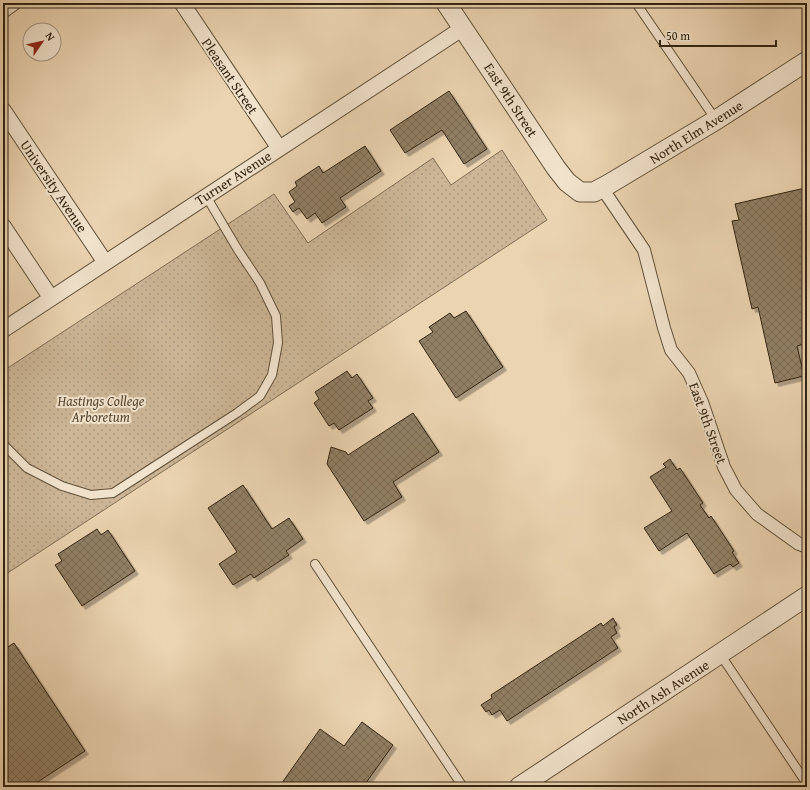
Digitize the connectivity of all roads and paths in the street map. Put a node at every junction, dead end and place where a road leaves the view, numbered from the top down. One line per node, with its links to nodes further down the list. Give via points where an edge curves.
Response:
1 (13, 3): 5 (street)
2 (182, 3): 10 (street, Pleasant Street)
3 (446, 3): 6 (street, East 9th Street)
4 (636, 3): 9 (lane)
5 (3, 10)
6 (463, 28): 10 (street, Turner Avenue); 12 (street, East 9th Street, via 556,168 567,182)
7 (807, 61): 9 (street, North Elm Avenue)
8 (3, 110): 15 (street, University Avenue)
9 (716, 120): 11 (street, North Elm Avenue)
10 (279, 148): 13 (street, Turner Avenue)
11 (602, 188): 12 (street, North Elm Avenue, via 594,192); 19 (street, East 9th Street, via 644,250 671,350 689,373 702,402 724,467 736,490 757,514 799,544)
12 (580, 192)
13 (206, 196): 15 (street, Turner Avenue); 18 (lane, via 260,283 276,316 278,343 272,376 260,396 113,493 91,495 62,486 27,468)
14 (3, 226): 16 (street)
15 (105, 262): 16 (street, Turner Avenue)
16 (51, 298): 17 (street, Turner Avenue)
17 (3, 330)
18 (3, 444)
19 (807, 546)
20 (315, 564): 24 (lane)
21 (807, 596): 22 (street, North Ash Avenue)
22 (720, 654): 23 (lane); 25 (street, North Ash Avenue)
23 (807, 784)
24 (463, 787)
25 (519, 787)

